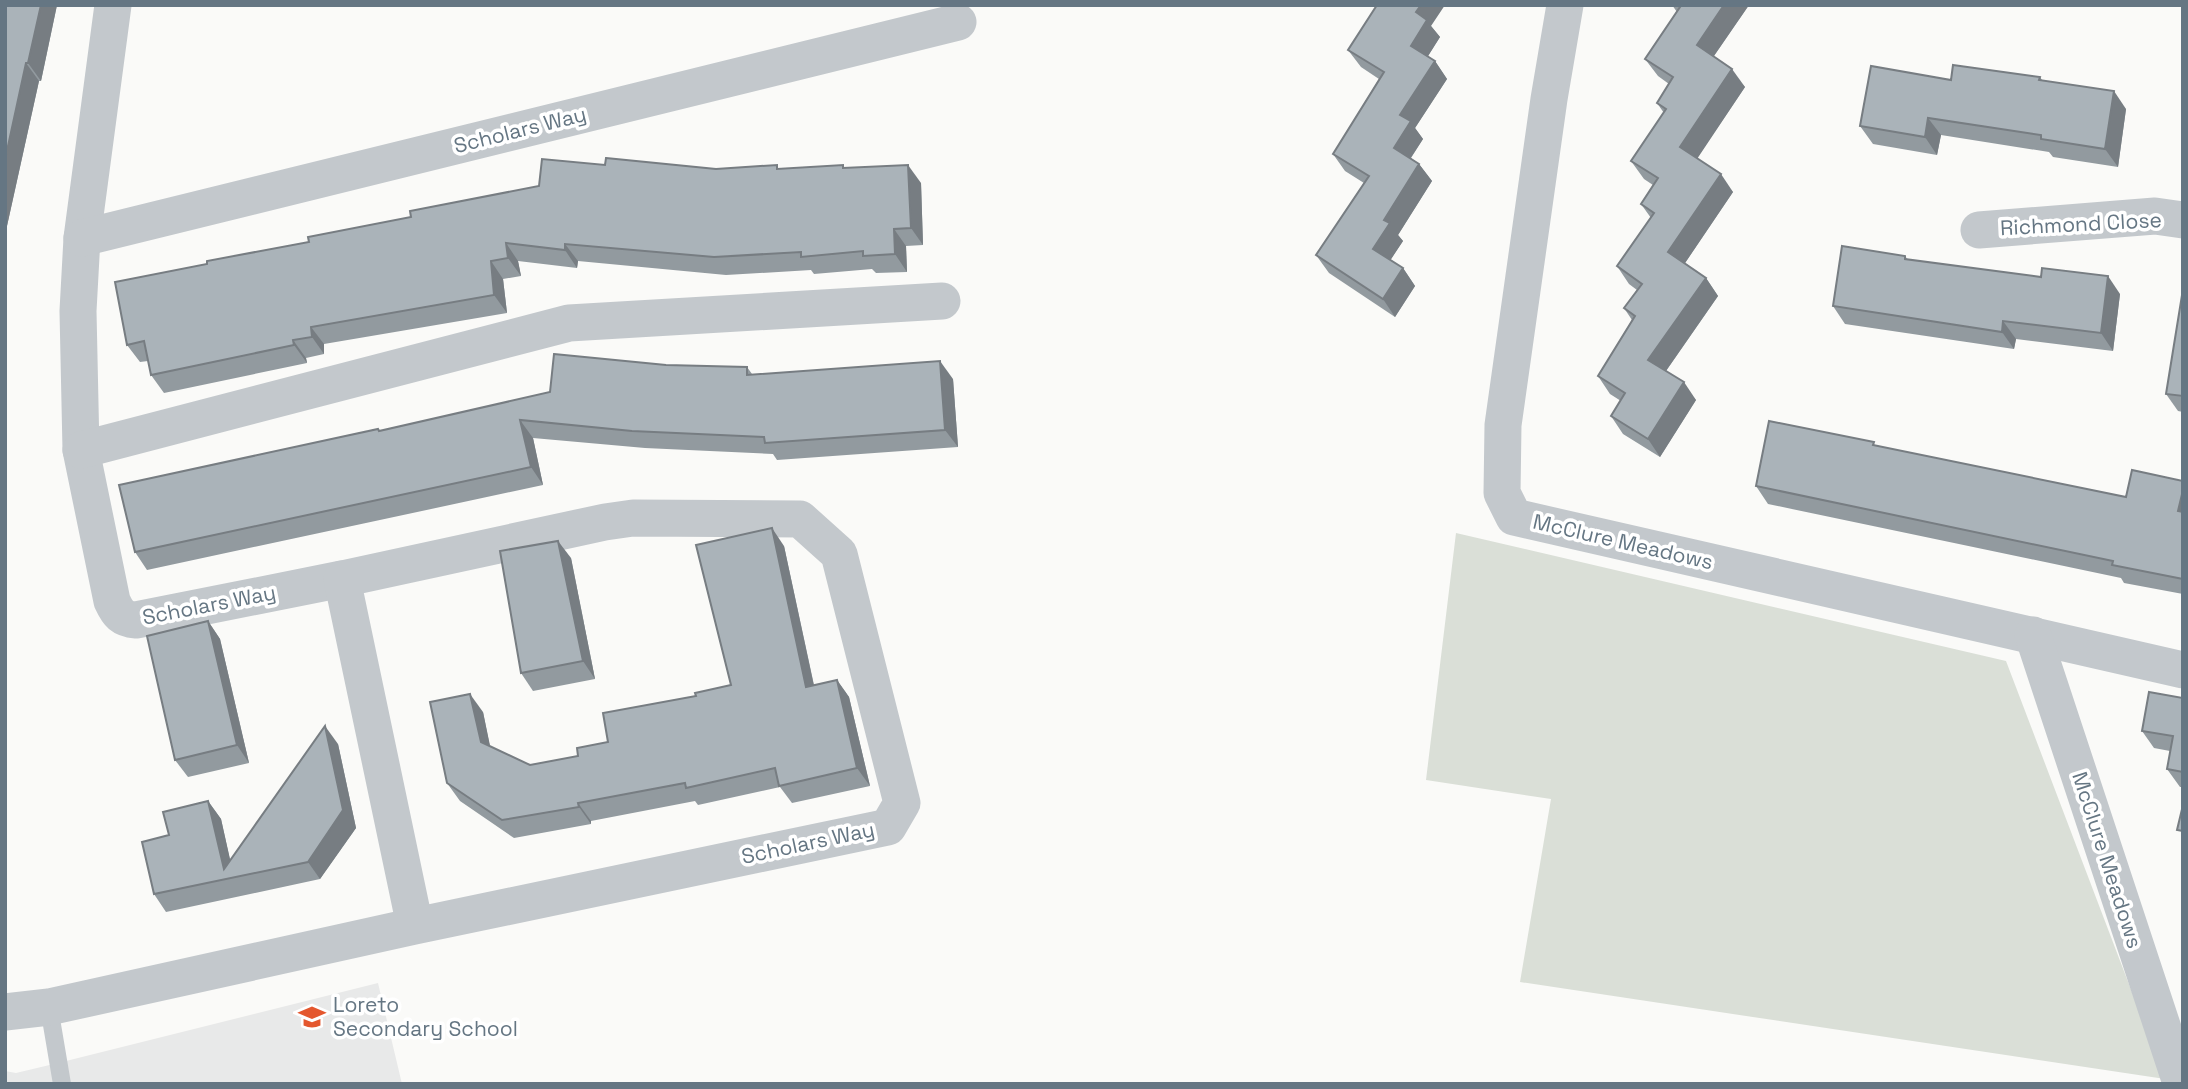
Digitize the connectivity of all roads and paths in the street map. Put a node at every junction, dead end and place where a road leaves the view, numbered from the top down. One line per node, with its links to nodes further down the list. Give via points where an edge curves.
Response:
1 (113, 5): 6 (street, Scholars Way)
2 (1565, 5): 10 (street, McClure Meadows, via 1503,425 1502,494 1514,517)
3 (958, 22): 6 (street, Scholars Way)
4 (2183, 220): 5 (street, Richmond Close, via 2155,216)
5 (1979, 230)
6 (82, 238): 8 (street, Scholars Way, via 78,311)
7 (942, 301): 8 (street, via 569,323)
8 (81, 450): 9 (street, Scholars Way, via 112,601 125,619)
9 (342, 579): 12 (street); 12 (street, Scholars Way, via 605,522 800,519 839,554 902,803 888,827)
10 (2033, 635): 11 (street, McClure Meadows); 15 (street, McClure Meadows)
11 (2183, 670)
12 (415, 926): 13 (street, Scholars Way)
13 (50, 1007): 14 (street, Scholars Way); 16 (lane)
14 (5, 1012)
15 (2183, 1083)
16 (62, 1084)

